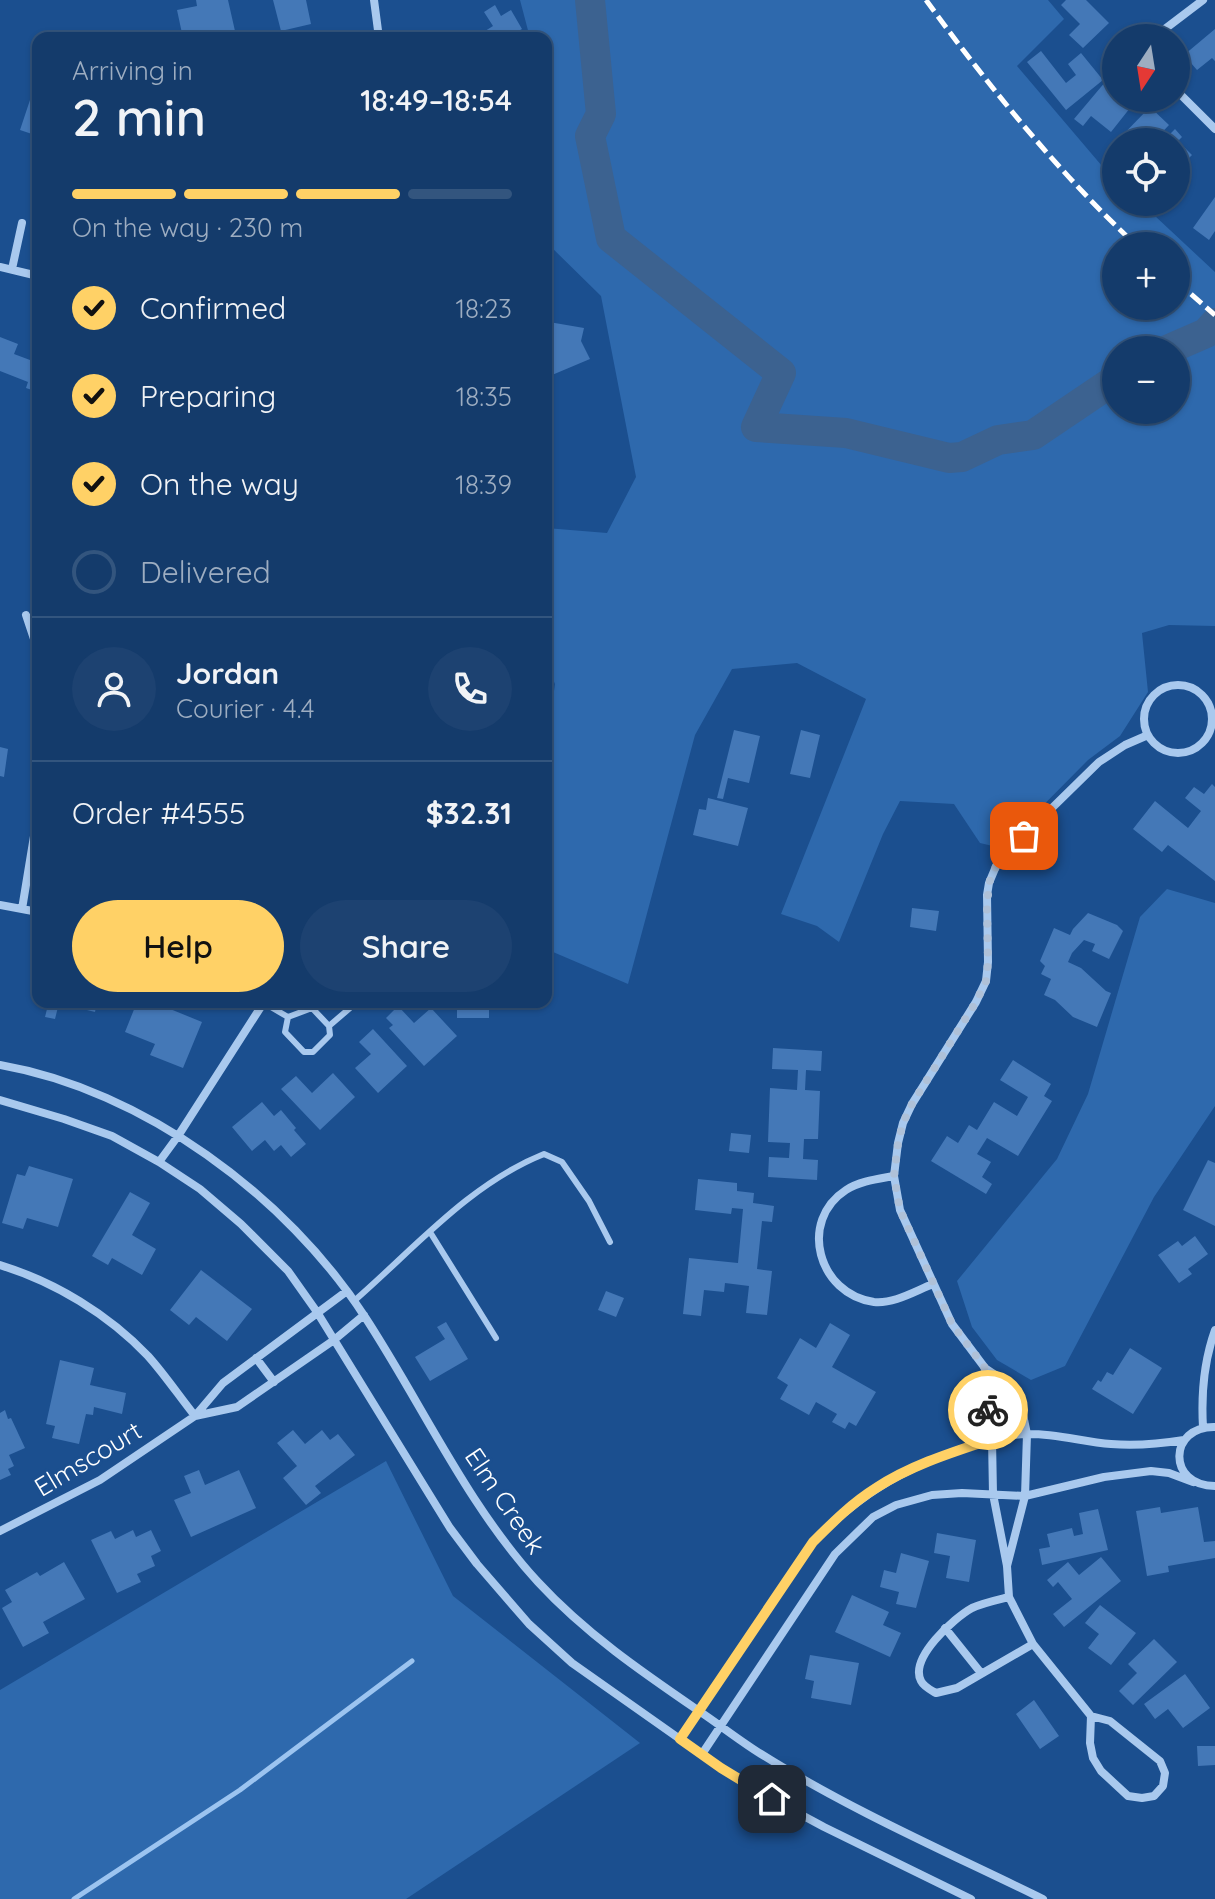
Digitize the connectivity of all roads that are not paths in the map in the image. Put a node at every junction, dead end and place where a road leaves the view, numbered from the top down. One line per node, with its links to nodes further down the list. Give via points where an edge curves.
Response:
1 (374, 0): 4 (street)
2 (1203, 0): 3 (street)
3 (1171, 24)
4 (378, 32)
5 (1190, 104): 6 (street)
6 (1215, 129)
7 (22, 223): 9 (street)
8 (0, 267): 9 (street)
9 (12, 269): 10 (street)
10 (32, 274)
11 (26, 615): 12 (street)
12 (32, 633)
13 (1148, 735): 13 (street, via 1169,752 1195,749 1212,728 1208,702 1188,686 1162,689 1145,710); 27 (street, via 1099,762 997,864 987,895 986,981 903,1123)
14 (32, 848): 16 (street)
15 (0, 905): 16 (street)
16 (22, 909): 17 (street)
17 (32, 911)
18 (260, 1008): 25 (street)
19 (274, 1008): 21 (lane)
20 (350, 1008): 22 (lane)
21 (288, 1017): 22 (lane, via 312,1008); 22 (lane, via 285,1032 304,1052 313,1052 330,1035)
22 (329, 1026)
23 (0, 1065): 25 (street, Elm Creek, via 76,1086)
24 (0, 1100): 26 (street, via 112,1136)
25 (178, 1136): 26 (street); 32 (street, Elm Creek, via 274,1209 315,1249)
26 (159, 1162): 34 (street, via 241,1224 288,1271)
27 (894, 1176): 31 (street, via 900,1210); 31 (street, via 863,1182 830,1205 818,1244 822,1264 834,1283 875,1302)
28 (430, 1232): 29 (lane, via 483,1188 544,1154 562,1162); 33 (lane); 37 (lane)
29 (610, 1242)
30 (0, 1265): 42 (street, via 47,1283 112,1323 148,1357)
31 (933, 1284): 40 (street, via 952,1324)
32 (347, 1291): 33 (street, Elm Creek); 34 (street, Elmscourt)
33 (354, 1301): 35 (street, Elm Creek)
34 (317, 1312): 38 (street); 39 (street, Elmscourt)
35 (364, 1315): 38 (street, Elmscourt); 58 (street, Elm Creek, via 492,1527 538,1582 586,1629)
36 (1215, 1330): 43 (street, via 1205,1367)
37 (496, 1338)
38 (334, 1340): 41 (street, Elmscourt); 61 (street, via 450,1528 529,1624 572,1663)
39 (256, 1358): 41 (street); 42 (street, Elmscourt, via 223,1383)
40 (985, 1368): 45 (street, via 1020,1400); 46 (street)
41 (274, 1382): 42 (street, Elmscourt, via 237,1407)
42 (195, 1416): 52 (street, Elmscourt, via 100,1480)
43 (1203, 1427): 44 (street); 47 (street)
44 (1215, 1427)
45 (1027, 1434): 46 (street); 47 (street, via 1109,1444); 51 (street)
46 (992, 1439): 50 (street); 58 (street, via 893,1478 835,1519 813,1542)
47 (1184, 1440): 48 (street, via 1179,1462)
48 (1193, 1482): 49 (street); 51 (street, via 1151,1471)
49 (1215, 1486)
50 (993, 1494): 51 (street); 53 (street); 60 (street, via 915,1498 873,1517 835,1554)
51 (1025, 1496): 53 (street)
52 (0, 1531)
53 (1007, 1566): 54 (street)
54 (1009, 1597): 55 (street, via 975,1607); 56 (street)
55 (945, 1628): 57 (street); 57 (street, via 922,1659 921,1682 936,1693 946,1692)
56 (1033, 1644): 57 (street); 59 (street)
57 (981, 1673)
58 (698, 1710): 60 (street, Elm Creek); 61 (street)
59 (1091, 1716): 59 (street, via 1090,1743 1101,1771 1128,1796 1154,1796 1163,1786 1160,1761 1110,1721)
60 (721, 1726): 62 (street); 64 (street, Elm Creek, via 862,1811)
61 (680, 1739): 62 (street)
62 (702, 1754): 63 (street, via 772,1799)
63 (971, 1899)
64 (1043, 1899)

